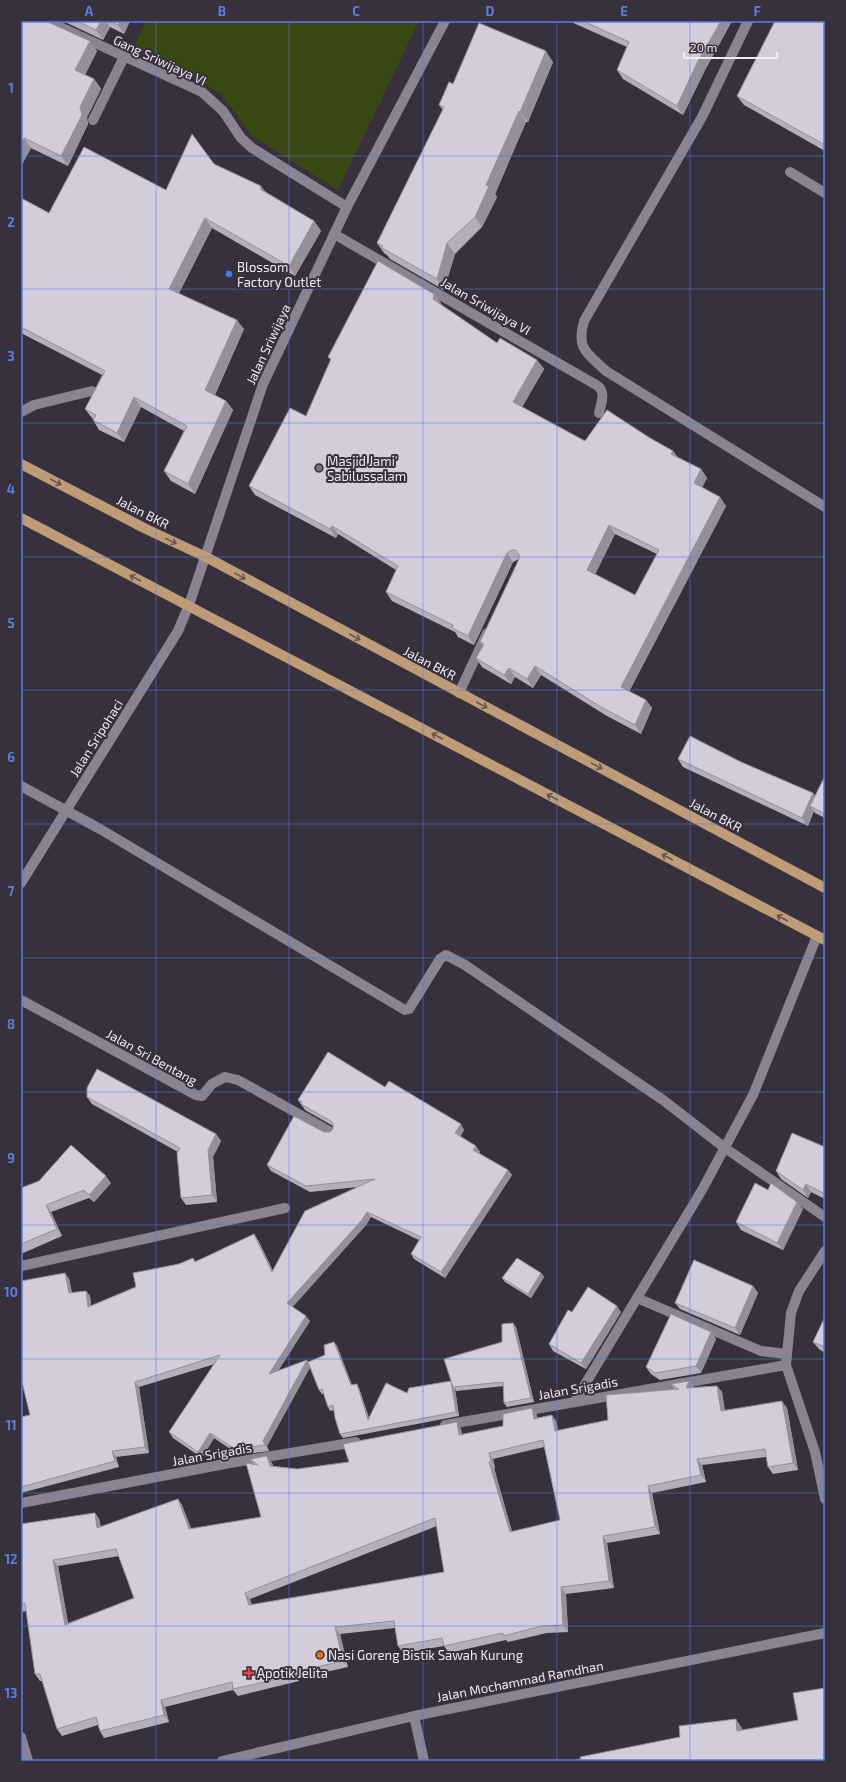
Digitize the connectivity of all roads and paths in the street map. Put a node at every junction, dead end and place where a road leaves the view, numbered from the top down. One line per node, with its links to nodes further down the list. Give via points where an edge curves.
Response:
1 (47, 21): 4 (street, Gang Sriwijaya VI)
2 (446, 21): 8 (street, Jalan Sriwijaya)
3 (748, 21): 14 (street, via 702,117 584,321 580,335 582,348 606,371)
4 (124, 57): 5 (street); 8 (street, Gang Sriwijaya VI, via 202,92 223,111 241,138 252,148)
5 (93, 120)
6 (790, 172): 7 (street)
7 (825, 194)
8 (347, 207): 9 (street, Jalan Sriwijaya)
9 (334, 234): 12 (street, Jalan Sriwijaya VI, via 598,386 603,394); 16 (street, Jalan Sriwijaya, via 263,384)
10 (92, 391): 11 (street, via 34,405)
11 (21, 412)
12 (599, 413)
13 (21, 464): 16 (main road, Jalan BKR, one-way to 16)
14 (825, 507)
15 (21, 518): 17 (main road, one-way to 15)
16 (206, 557): 17 (street, Jalan Sriwijaya); 19 (main road, Jalan BKR, one-way to 19)
17 (189, 605): 21 (street, Jalan Sripohaci, via 178,632); 24 (main road, one-way to 17)
18 (493, 622): 19 (street)
19 (459, 693): 23 (main road, Jalan BKR, one-way to 23)
20 (21, 786): 21 (street)
21 (67, 810): 22 (street, Jalan Sripohaci); 27 (street, via 405,1010 409,1009 440,959 446,955 663,1100)
22 (21, 883)
23 (825, 888)
24 (821, 938): 27 (street, via 753,1095)
25 (21, 1000): 26 (street, Jalan Sri Bentang, via 196,1095 202,1096 212,1084 225,1077 238,1080)
26 (331, 1132)
27 (725, 1148): 29 (street); 32 (street)
28 (285, 1208): 31 (street)
29 (825, 1217)
30 (825, 1251): 33 (street, via 799,1291 791,1313)
31 (21, 1266)
32 (637, 1298): 33 (street); 34 (street)
33 (786, 1360): 34 (street, Jalan Srigadis); 37 (street, via 815,1452)
34 (575, 1401): 35 (street, Jalan Srigadis)
35 (435, 1427)
36 (365, 1440): 38 (street, Jalan Srigadis)
37 (825, 1499)
38 (21, 1503)
39 (825, 1633): 40 (street, Jalan Mochammad Ramdhan)
40 (414, 1716): 43 (street, Jalan Mochammad Ramdhan); 44 (street)
41 (21, 1737): 42 (street)
42 (28, 1761)
43 (222, 1761)
44 (424, 1761)

